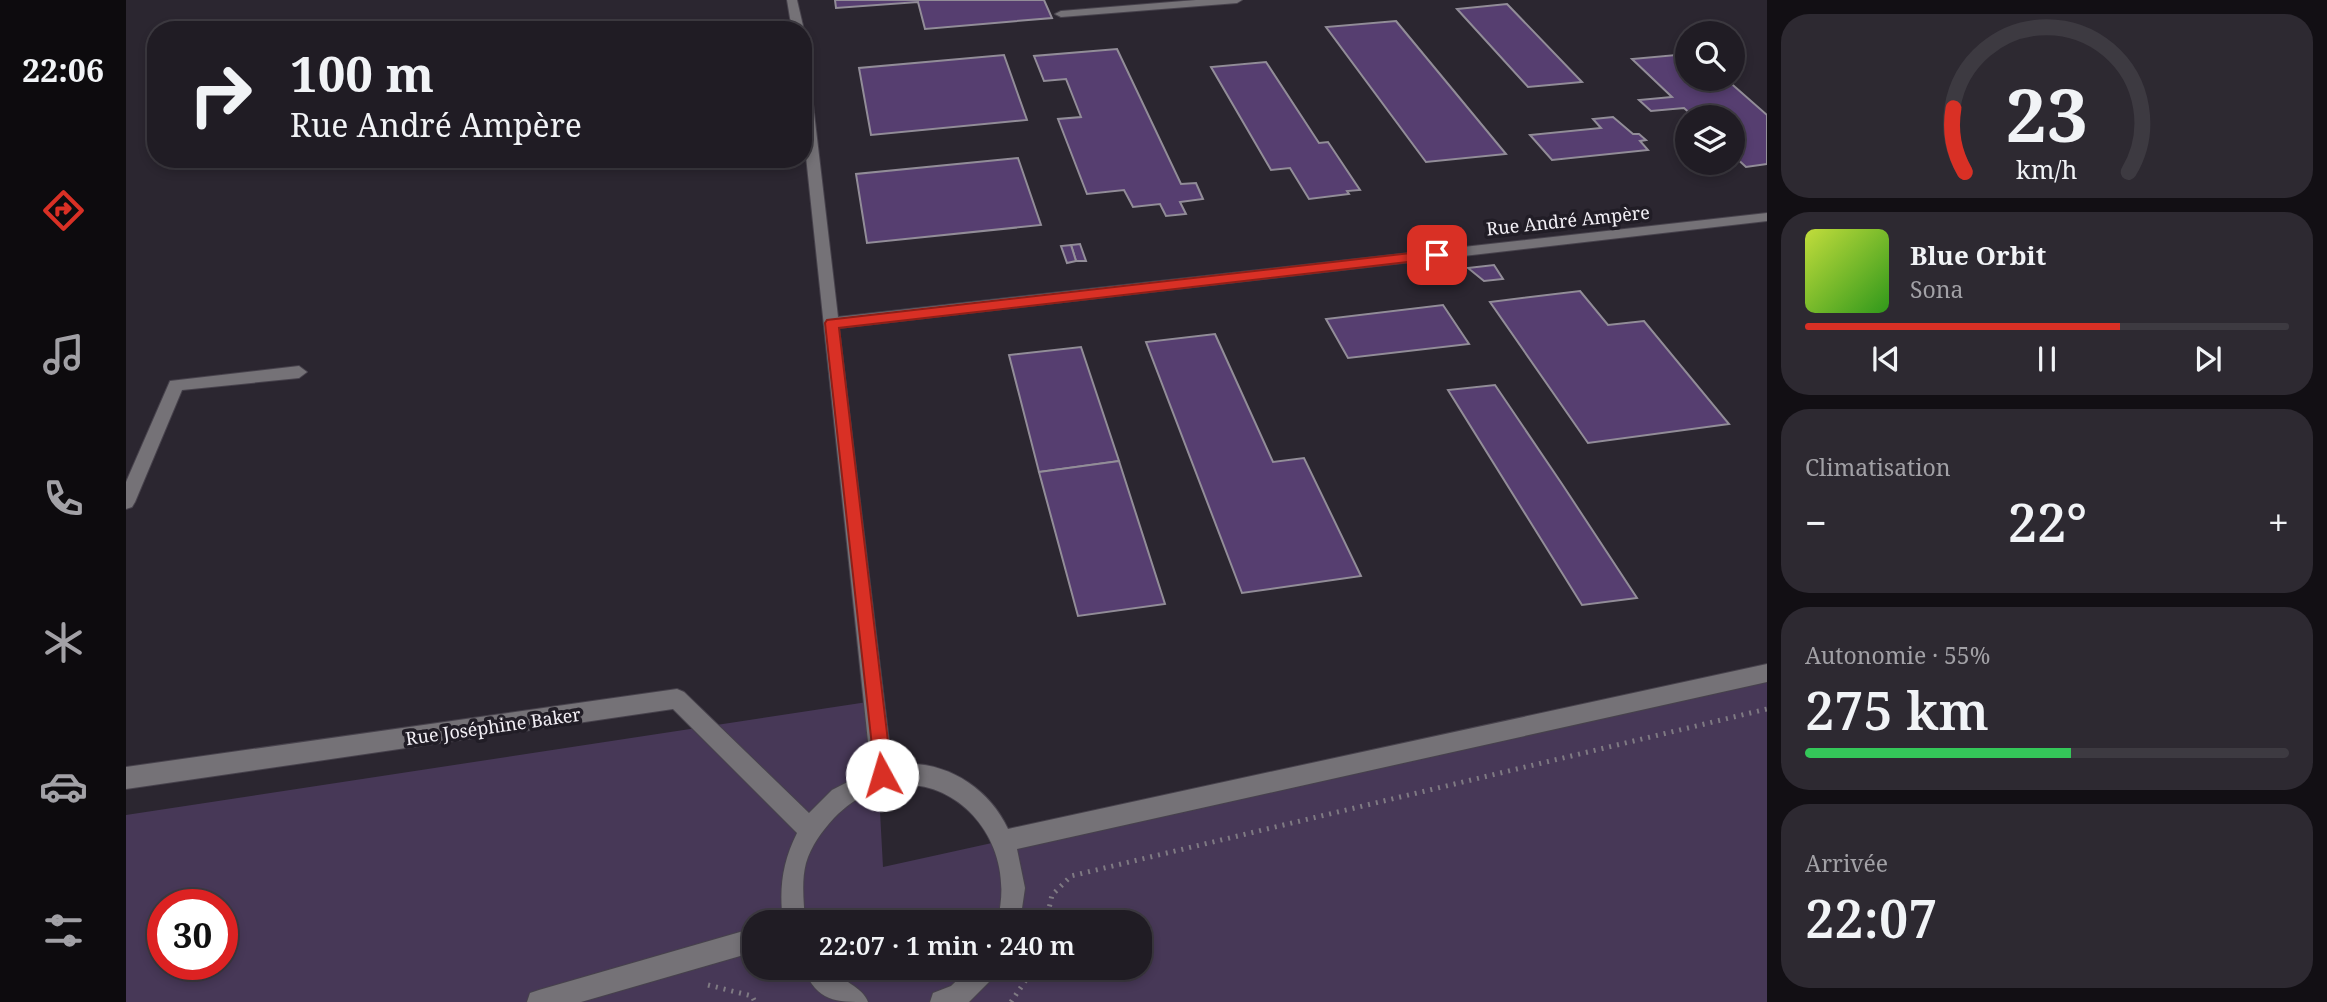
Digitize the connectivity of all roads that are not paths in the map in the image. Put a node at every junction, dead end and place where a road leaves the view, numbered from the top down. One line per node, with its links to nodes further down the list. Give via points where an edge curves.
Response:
1 (792, 0): 4 (street)
2 (1237, 0): 3 (street)
3 (1061, 14)
4 (796, 21)
5 (812, 149): 7 (street)
6 (1767, 217): 7 (street, Rue André Ampère)
7 (832, 323): 11 (street)
8 (299, 372): 9 (street, via 176,385)
9 (126, 502)
10 (1767, 673): 14 (street)
11 (882, 775): 13 (street, via 854,786 829,804); 14 (street, via 931,776 954,785 992,818)
12 (126, 778): 13 (street, Rue Joséphine Baker, via 677,699)
13 (809, 829): 15 (street, via 796,860)
14 (1005, 841): 16 (street, via 1014,873)
15 (793, 910)
16 (1012, 910)
17 (742, 943): 20 (street)
18 (825, 980): 21 (street)
19 (974, 980): 22 (street)
20 (539, 1002)
21 (856, 1002)
22 (942, 1002)

